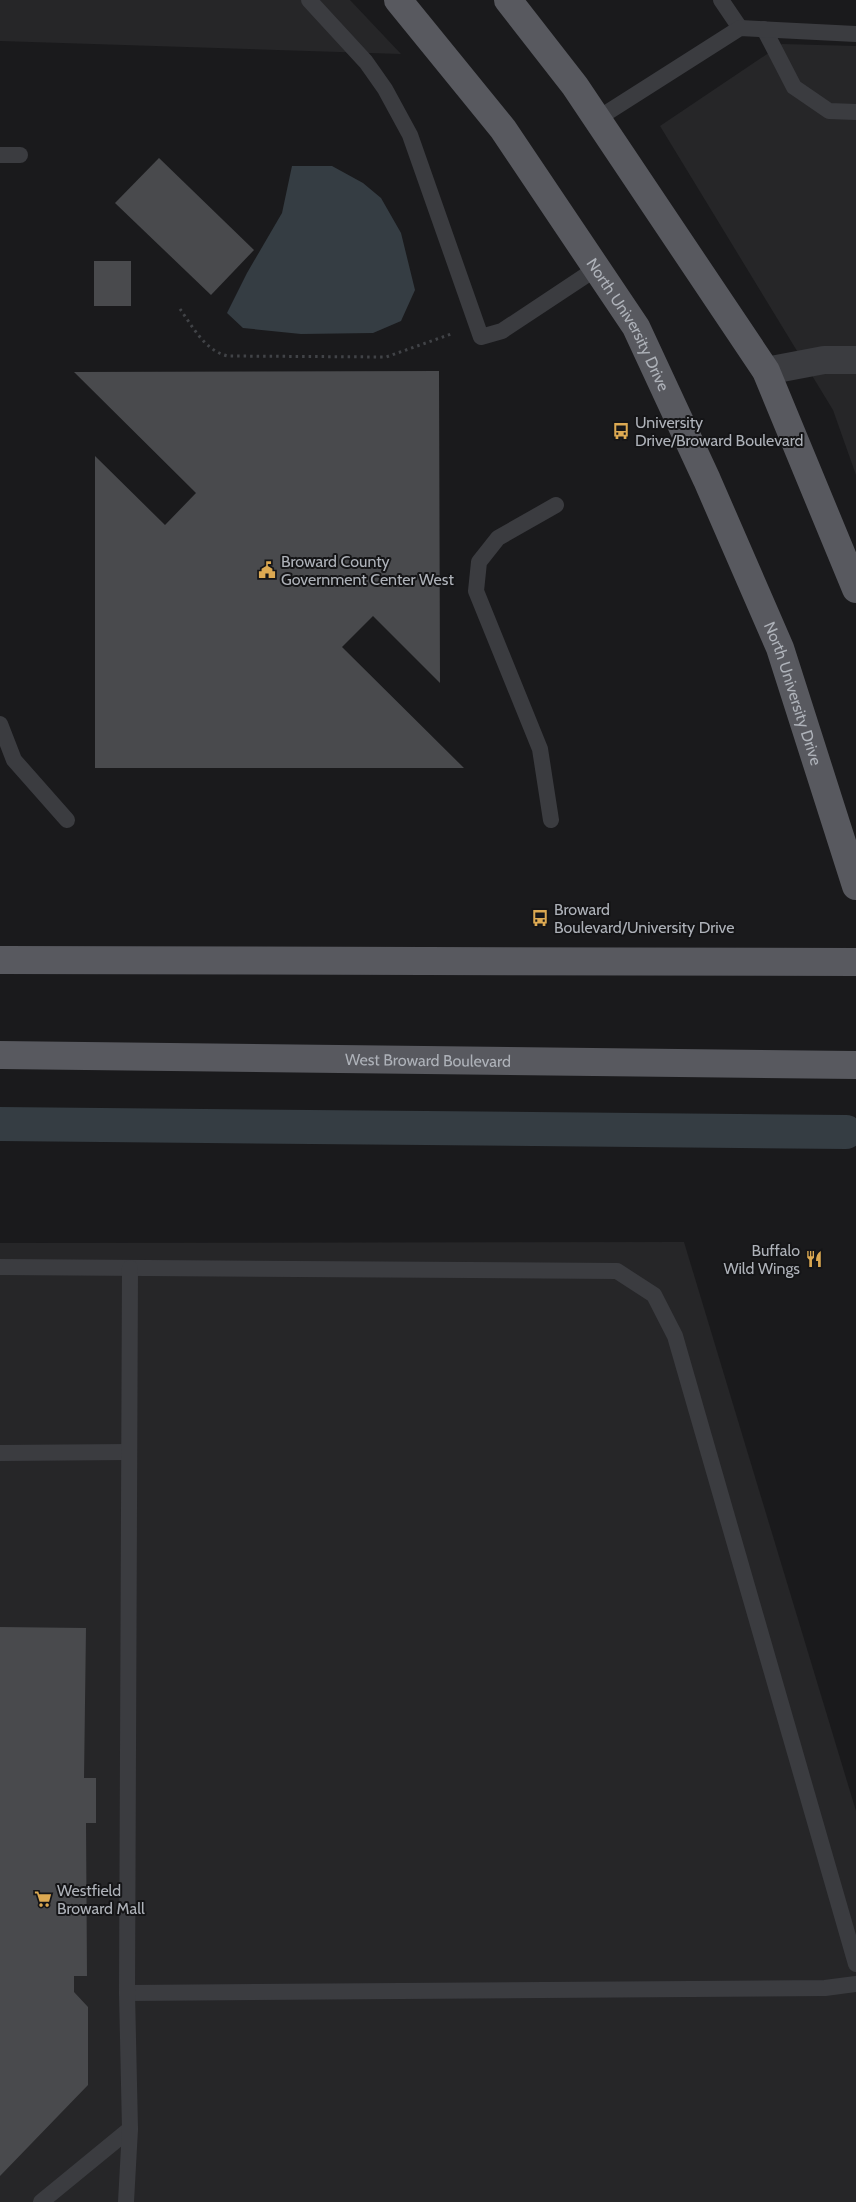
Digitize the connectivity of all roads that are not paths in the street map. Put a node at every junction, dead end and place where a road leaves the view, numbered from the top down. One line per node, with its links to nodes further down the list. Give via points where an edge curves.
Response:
1 (309, 0): 12 (lane, via 366,62 410,135 480,337 502,331)
2 (398, 0): 12 (main road, North University Drive, via 503,129)
3 (508, 0): 9 (main road)
4 (721, 0): 5 (lane)
5 (740, 28): 6 (lane); 9 (lane)
6 (764, 29): 7 (lane); 8 (lane, via 794,87 829,111)
7 (856, 34)
8 (856, 112)
9 (597, 119): 14 (main road)
10 (20, 154): 11 (lane)
11 (0, 155)
12 (597, 268): 20 (main road, North University Drive, via 636,326 780,648)
13 (856, 360): 14 (street, via 824,360)
14 (766, 371): 16 (main road)
15 (556, 505): 19 (lane, via 498,538 479,562 476,591 540,749)
16 (856, 589)
17 (0, 724): 18 (lane, via 14,760)
18 (67, 820)
19 (551, 820)
20 (856, 886)
21 (0, 960): 22 (main road)
22 (856, 962)
23 (0, 1055): 24 (main road, West Broward Boulevard)
24 (856, 1065)
25 (0, 1267): 26 (lane)
26 (130, 1268): 27 (lane); 29 (lane, via 617,1271 654,1295 675,1336)
27 (130, 1452): 28 (lane); 31 (lane)
28 (0, 1453)
29 (856, 1964)
30 (856, 1984): 31 (lane, via 825,1988)
31 (127, 1993): 32 (lane)
32 (130, 2129): 33 (lane); 34 (lane)
33 (41, 2202)
34 (126, 2202)

